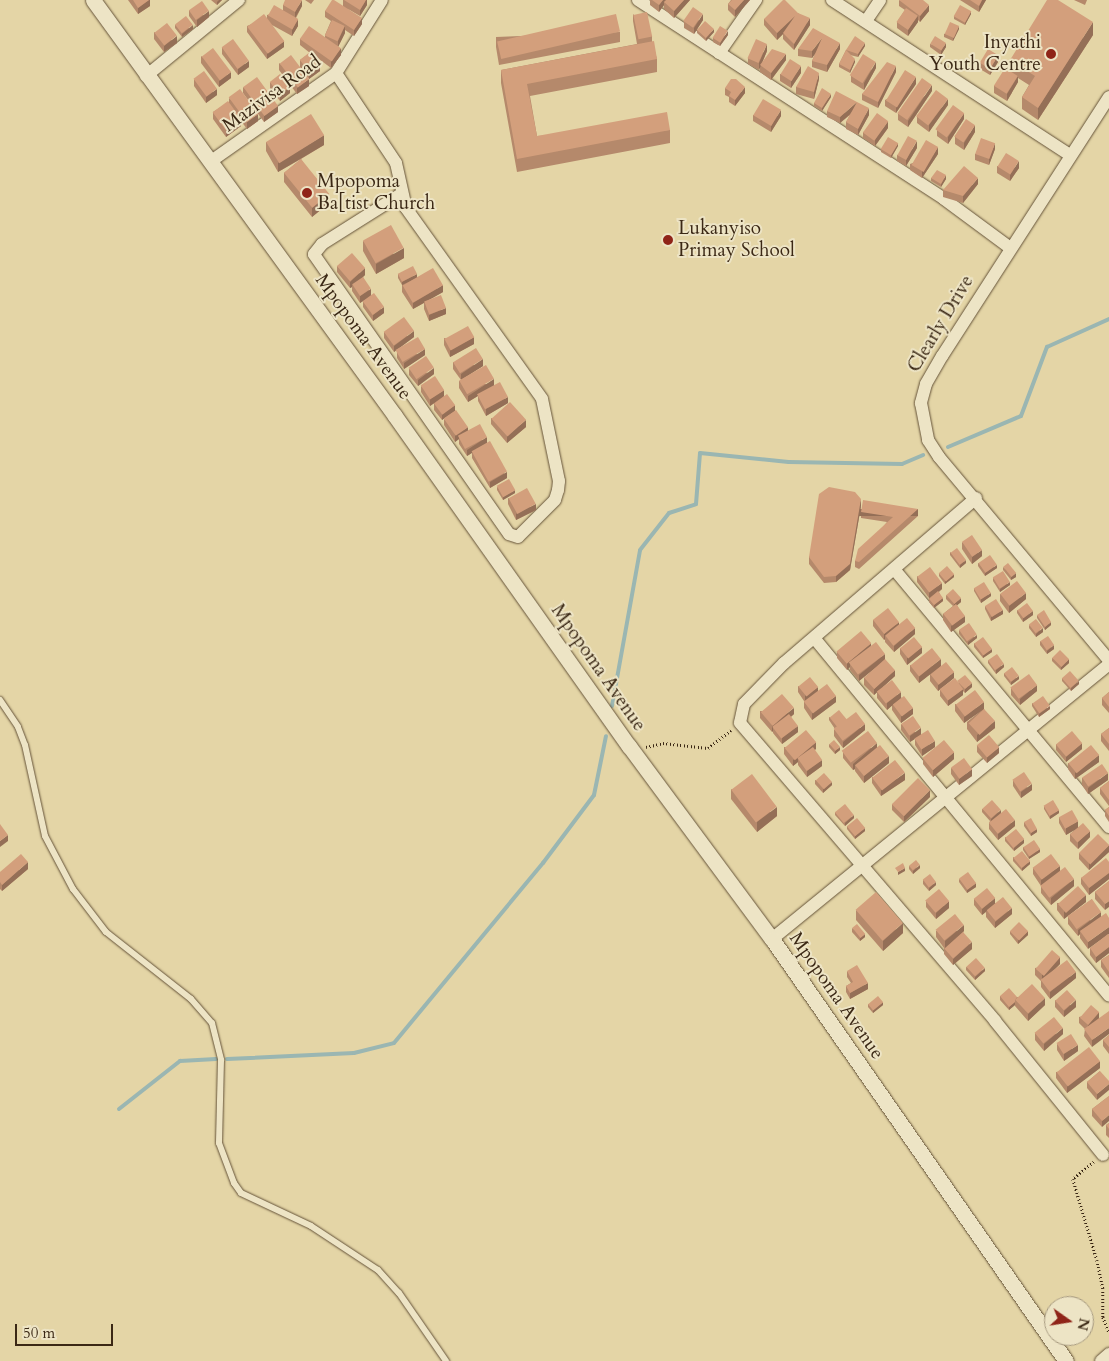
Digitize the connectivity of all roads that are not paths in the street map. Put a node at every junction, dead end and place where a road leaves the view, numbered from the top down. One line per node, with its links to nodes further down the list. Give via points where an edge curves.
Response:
1 (93, 0): 11 (street, Mpopoma Avenue)
2 (239, 0): 11 (street)
3 (382, 0): 10 (street, Mazivisa Road)
4 (638, 0): 9 (street)
5 (756, 0): 9 (street)
6 (832, 0): 8 (street)
7 (880, 0): 8 (street)
8 (866, 21): 13 (street)
9 (719, 53): 16 (street, via 944,199)
10 (336, 72): 14 (street, Mazivisa Road); 15 (street, via 396,163)
11 (146, 76): 14 (street, Mpopoma Avenue)
12 (1109, 97): 13 (street, Clearly Drive)
13 (1070, 155): 16 (street, Clearly Drive)
14 (210, 162): 26 (street, Mpopoma Avenue, via 633,752)
15 (401, 194): 15 (street, via 406,208 542,399 560,480 555,500 518,537 508,534 314,254 322,244)
16 (1009, 248): 17 (street, Clearly Drive, via 926,384 921,403 928,440)
17 (976, 498): 18 (street); 20 (street, Clearly Drive)
18 (894, 569): 19 (street); 22 (street)
19 (815, 639): 23 (street); 25 (street, via 784,663 744,704 740,723)
20 (1109, 662): 22 (street)
21 (0, 700): 29 (lane, via 18,727 25,745 45,836 73,889 106,932 191,999 212,1023 221,1060 219,1143 234,1183 241,1193 311,1226 378,1270 399,1293)
22 (1030, 731): 23 (street); 24 (street)
23 (948, 796): 25 (street); 27 (street)
24 (1109, 827)
25 (864, 866): 26 (street); 28 (street)
26 (772, 939): 30 (street, Mpopoma Avenue)
27 (1109, 996)
28 (1102, 1155)
29 (446, 1361)
30 (1066, 1361)

